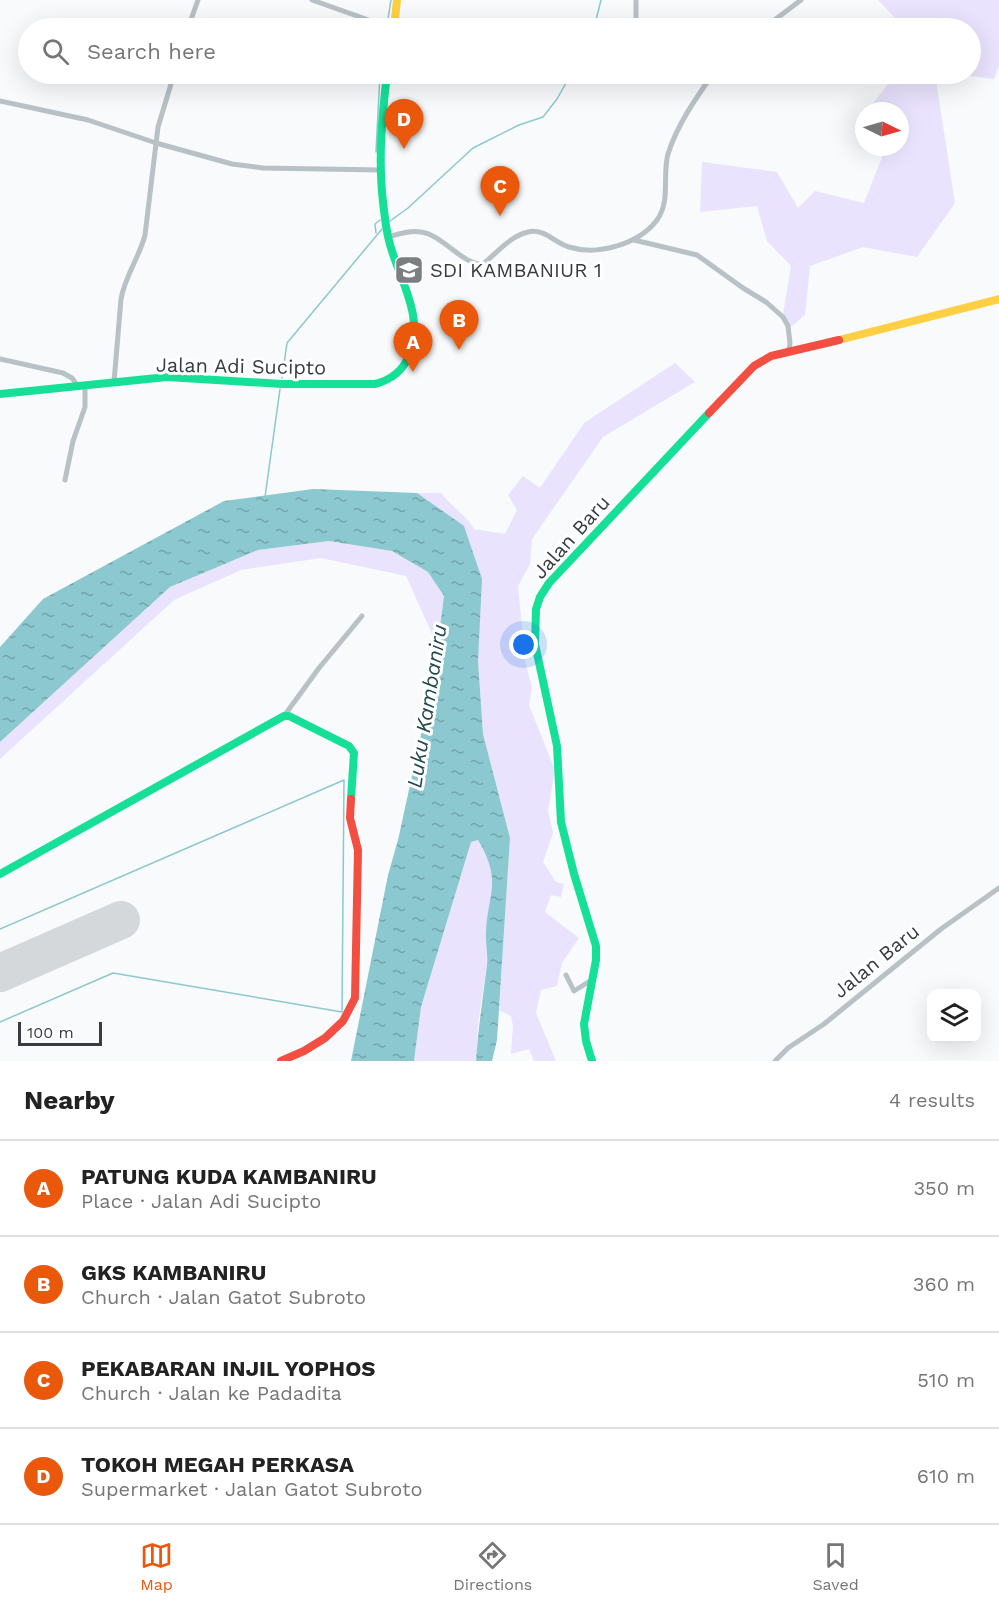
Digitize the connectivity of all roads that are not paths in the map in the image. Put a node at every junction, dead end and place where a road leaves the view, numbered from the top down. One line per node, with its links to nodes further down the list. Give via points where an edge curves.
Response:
1 (198, 0): 6 (street)
2 (312, 0): 7 (street)
3 (397, 0): 8 (main road)
4 (636, 0): 9 (street)
5 (801, 0): 10 (street)
6 (192, 18)
7 (362, 18)
8 (392, 18)
9 (636, 18)
10 (777, 18)
11 (171, 84): 15 (street)
12 (386, 84): 16 (main road)
13 (705, 84): 18 (street, via 669,152 660,215 648,231)
14 (0, 101): 15 (street, via 92,121)
15 (156, 144): 16 (street, via 243,166); 22 (street, via 145,235 123,287)
16 (379, 170): 17 (main road)
17 (388, 234): 18 (street, via 431,234 479,264 528,232 543,233 580,250); 22 (main road, Jalan Adi Sucipto, via 414,320 412,346 405,366 392,378 375,384 282,384 167,377)
18 (634, 240): 20 (street, via 697,255 766,302 788,326)
19 (999, 299): 20 (main road, Jalan Baru)
20 (789, 351): 31 (main road, Jalan Baru, via 762,360 738,382 549,583 536,609 536,657 557,746 561,822 596,946)
21 (0, 359): 23 (street, via 63,373)
22 (114, 384): 23 (main road, Jalan Adi Sucipto)
23 (82, 387): 24 (main road, Jalan Adi Sucipto); 25 (street, via 85,407)
24 (0, 394)
25 (65, 480)
26 (362, 616): 27 (street)
27 (284, 716): 28 (main road); 32 (main road, via 352,748 350,818 357,850 354,1002 337,1029 310,1049)
28 (0, 874)
29 (999, 888): 34 (street, Jalan Baru, via 941,929)
30 (566, 975): 31 (street, via 574,991)
31 (591, 981): 33 (main road, Jalan Baru, via 584,1033)
32 (281, 1061)
33 (592, 1061)
34 (775, 1061)

